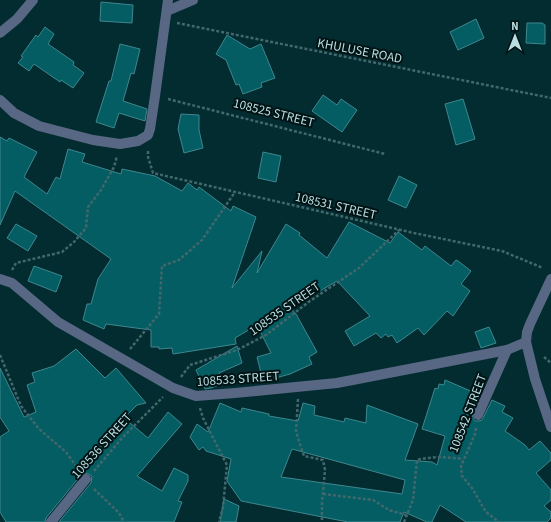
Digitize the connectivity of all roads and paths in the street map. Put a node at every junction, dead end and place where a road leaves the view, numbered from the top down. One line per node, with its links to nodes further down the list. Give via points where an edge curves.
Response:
1 (33, 0): 5 (street, via 17,19)
2 (168, 0): 4 (street)
3 (193, 0): 4 (street)
4 (166, 16): 6 (street); 7 (path, KHULUSE ROAD)
5 (0, 33)
6 (155, 96): 9 (street); 11 (path, 108525 STREET)
7 (551, 98)
8 (0, 100): 10 (street, via 14,113 39,126)
9 (148, 135): 10 (street, via 138,141); 12 (path, 108531 STREET, via 148,157 153,174)
10 (120, 144): 15 (path, via 114,167 88,207 86,228 74,242 62,252 16,263)
11 (385, 154)
12 (235, 192): 13 (path, 108531 STREET); 20 (path, via 202,240 179,260 162,266 159,314)
13 (400, 230): 14 (path, 108531 STREET, via 502,251); 22 (path, 108535 STREET, via 359,268 266,335 237,350 190,365)
14 (544, 269)
15 (3, 279): 20 (street, 108533 STREET, via 17,287 58,322)
16 (551, 279): 17 (street, via 529,328)
17 (526, 342): 18 (street, 108533 STREET); 25 (street)
18 (507, 350): 21 (street, 108533 STREET, via 337,382); 24 (street, 108542 STREET)
19 (0, 355): 27 (path, via 21,406 38,429 66,452)
20 (122, 359): 22 (street, 108533 STREET)
21 (299, 386): 23 (street, 108533 STREET); 28 (path, via 296,432 304,456 323,460)
22 (173, 388): 23 (street, 108533 STREET); 27 (path, 108536 STREET, via 122,438)
23 (196, 396): 32 (path, via 203,418 227,465)
24 (478, 415): 26 (path, 108542 STREET, via 475,434)
25 (551, 427)
26 (464, 460): 29 (path, via 427,457 417,460 413,500); 35 (path, 108542 STREET, via 461,466 462,476 486,512)
27 (86, 479): 30 (street, 108536 STREET); 31 (path, via 119,513)
28 (323, 494): 29 (path, via 373,500 389,510); 33 (path)
29 (406, 515): 34 (path)
30 (51, 522)
31 (124, 522)
32 (219, 522)
33 (322, 522)
34 (404, 522)
35 (499, 522)

